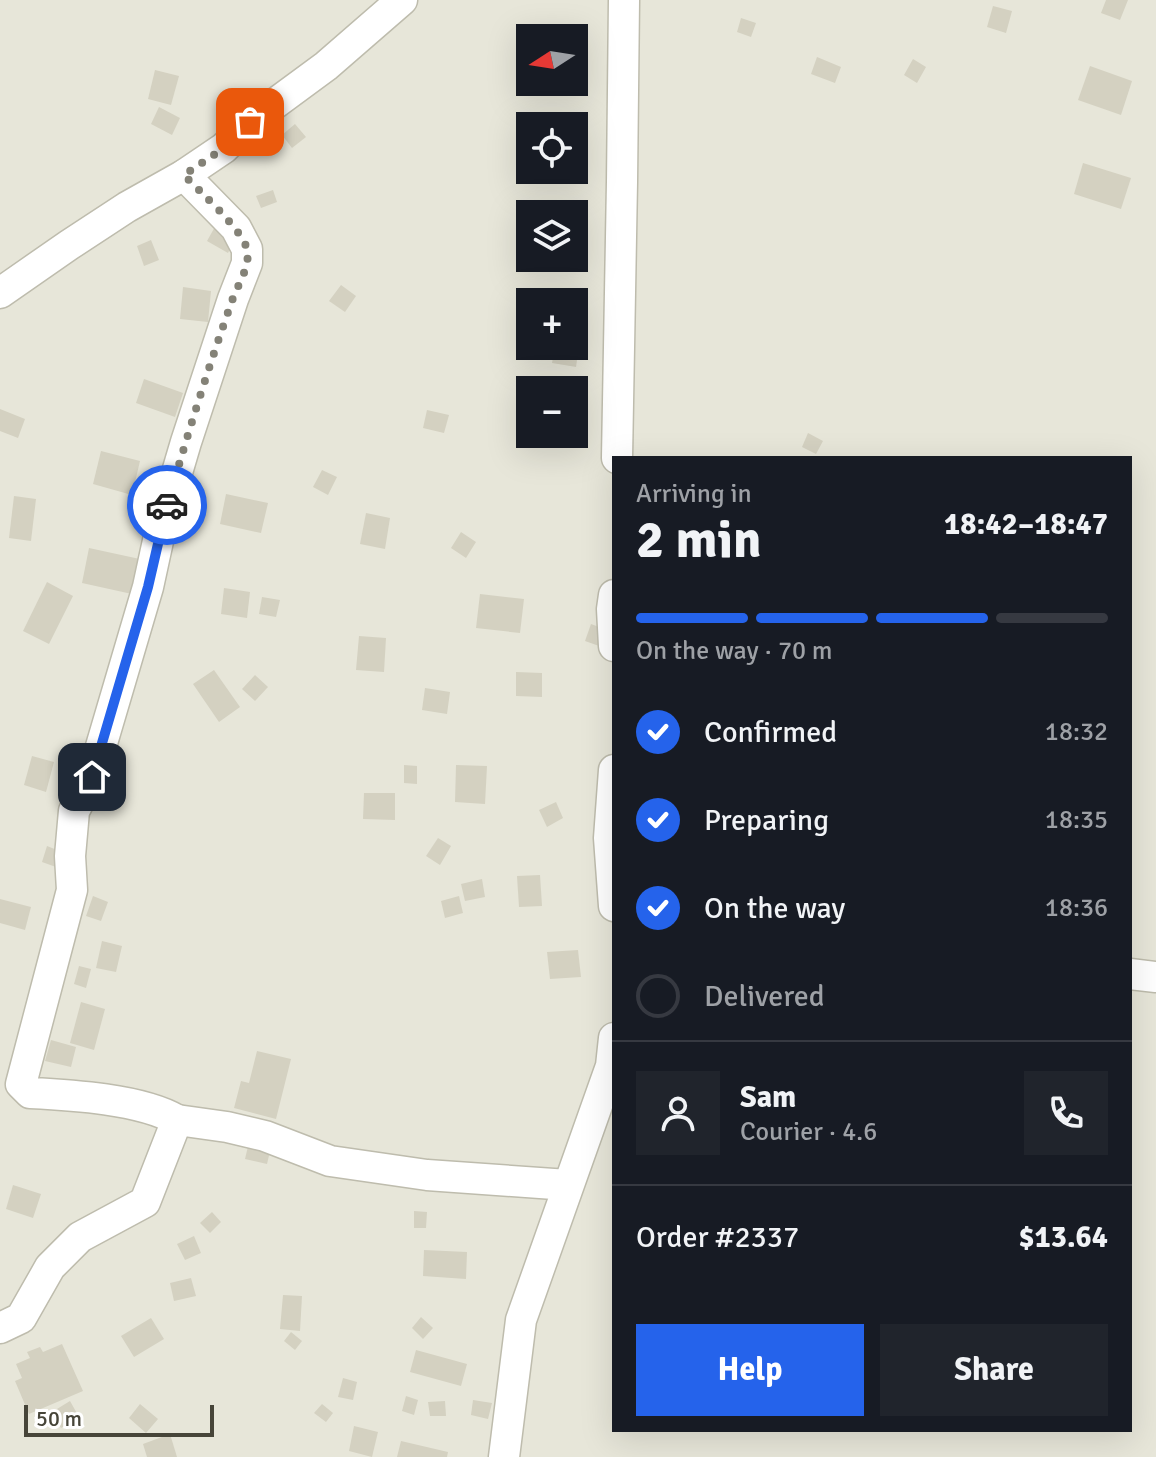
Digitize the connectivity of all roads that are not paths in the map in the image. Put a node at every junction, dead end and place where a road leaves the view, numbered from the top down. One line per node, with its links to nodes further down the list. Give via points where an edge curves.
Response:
1 (402, 0): 3 (street)
2 (624, 0): 5 (street)
3 (184, 175): 4 (street, via 103,222); 11 (street, via 236,228 247,249 247,263 186,442 92,777 74,811 72,890 21,1084 30,1093 134,1105)
4 (0, 293)
5 (617, 456)
6 (612, 797): 7 (street)
7 (612, 879)
8 (1132, 974): 9 (street)
9 (1156, 977)
10 (612, 1057): 12 (street)
11 (177, 1120): 12 (street, via 265,1136 330,1161 427,1175); 13 (street, via 145,1202 80,1237 50,1267 21,1318)
12 (568, 1185): 14 (street, via 521,1320)
13 (0, 1328)
14 (504, 1457)

